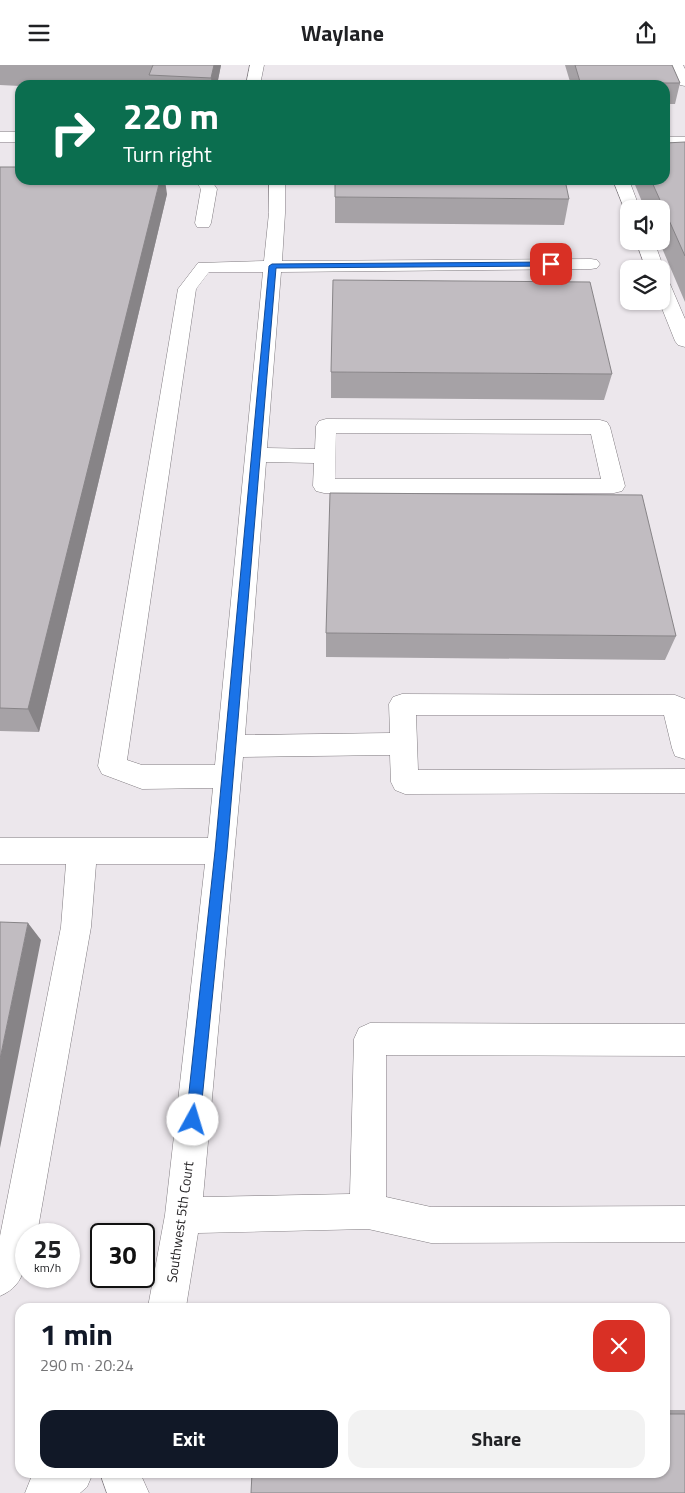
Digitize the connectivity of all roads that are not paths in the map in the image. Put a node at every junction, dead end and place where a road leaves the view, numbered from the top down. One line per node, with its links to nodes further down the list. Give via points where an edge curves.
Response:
1 (257, 65): 3 (street)
2 (676, 65): 4 (street)
3 (254, 80)
4 (685, 82)
5 (0, 137): 6 (street)
6 (15, 137)
7 (685, 141): 8 (street)
8 (670, 142)
9 (207, 185): 13 (street, via 209,189)
10 (277, 185): 15 (street, Southwest 5th Court)
11 (623, 185): 12 (street)
12 (629, 200)
13 (203, 223)
14 (591, 264): 15 (street)
15 (272, 266): 18 (street, Southwest 5th Court); 23 (street, via 204,267 187,289 112,766 142,777)
16 (670, 305): 17 (street)
17 (685, 341)
18 (256, 455): 19 (street); 21 (street, Southwest 5th Court)
19 (325, 456): 19 (street, via 324,486 614,486 600,427 326,426)
20 (404, 744): 21 (street); 22 (street, via 402,704 675,705); 24 (street, via 405,781)
21 (230, 746): 23 (street, Southwest 5th Court)
22 (685, 748)
23 (228, 776): 27 (street, Southwest 5th Court)
24 (685, 781)
25 (0, 851): 26 (street)
26 (82, 851): 27 (street); 32 (street, via 76,927 18,1237)
27 (221, 851): 30 (street, Southwest 5th Court)
28 (685, 1040): 29 (street, via 370,1039)
29 (368, 1211): 30 (street); 31 (street, via 431,1225)
30 (183, 1215): 33 (street, Southwest 5th Court)
31 (685, 1224)
32 (0, 1277)
33 (168, 1303)
34 (66, 1478): 36 (street)
35 (122, 1478): 37 (street)
36 (46, 1493)
37 (128, 1493)

